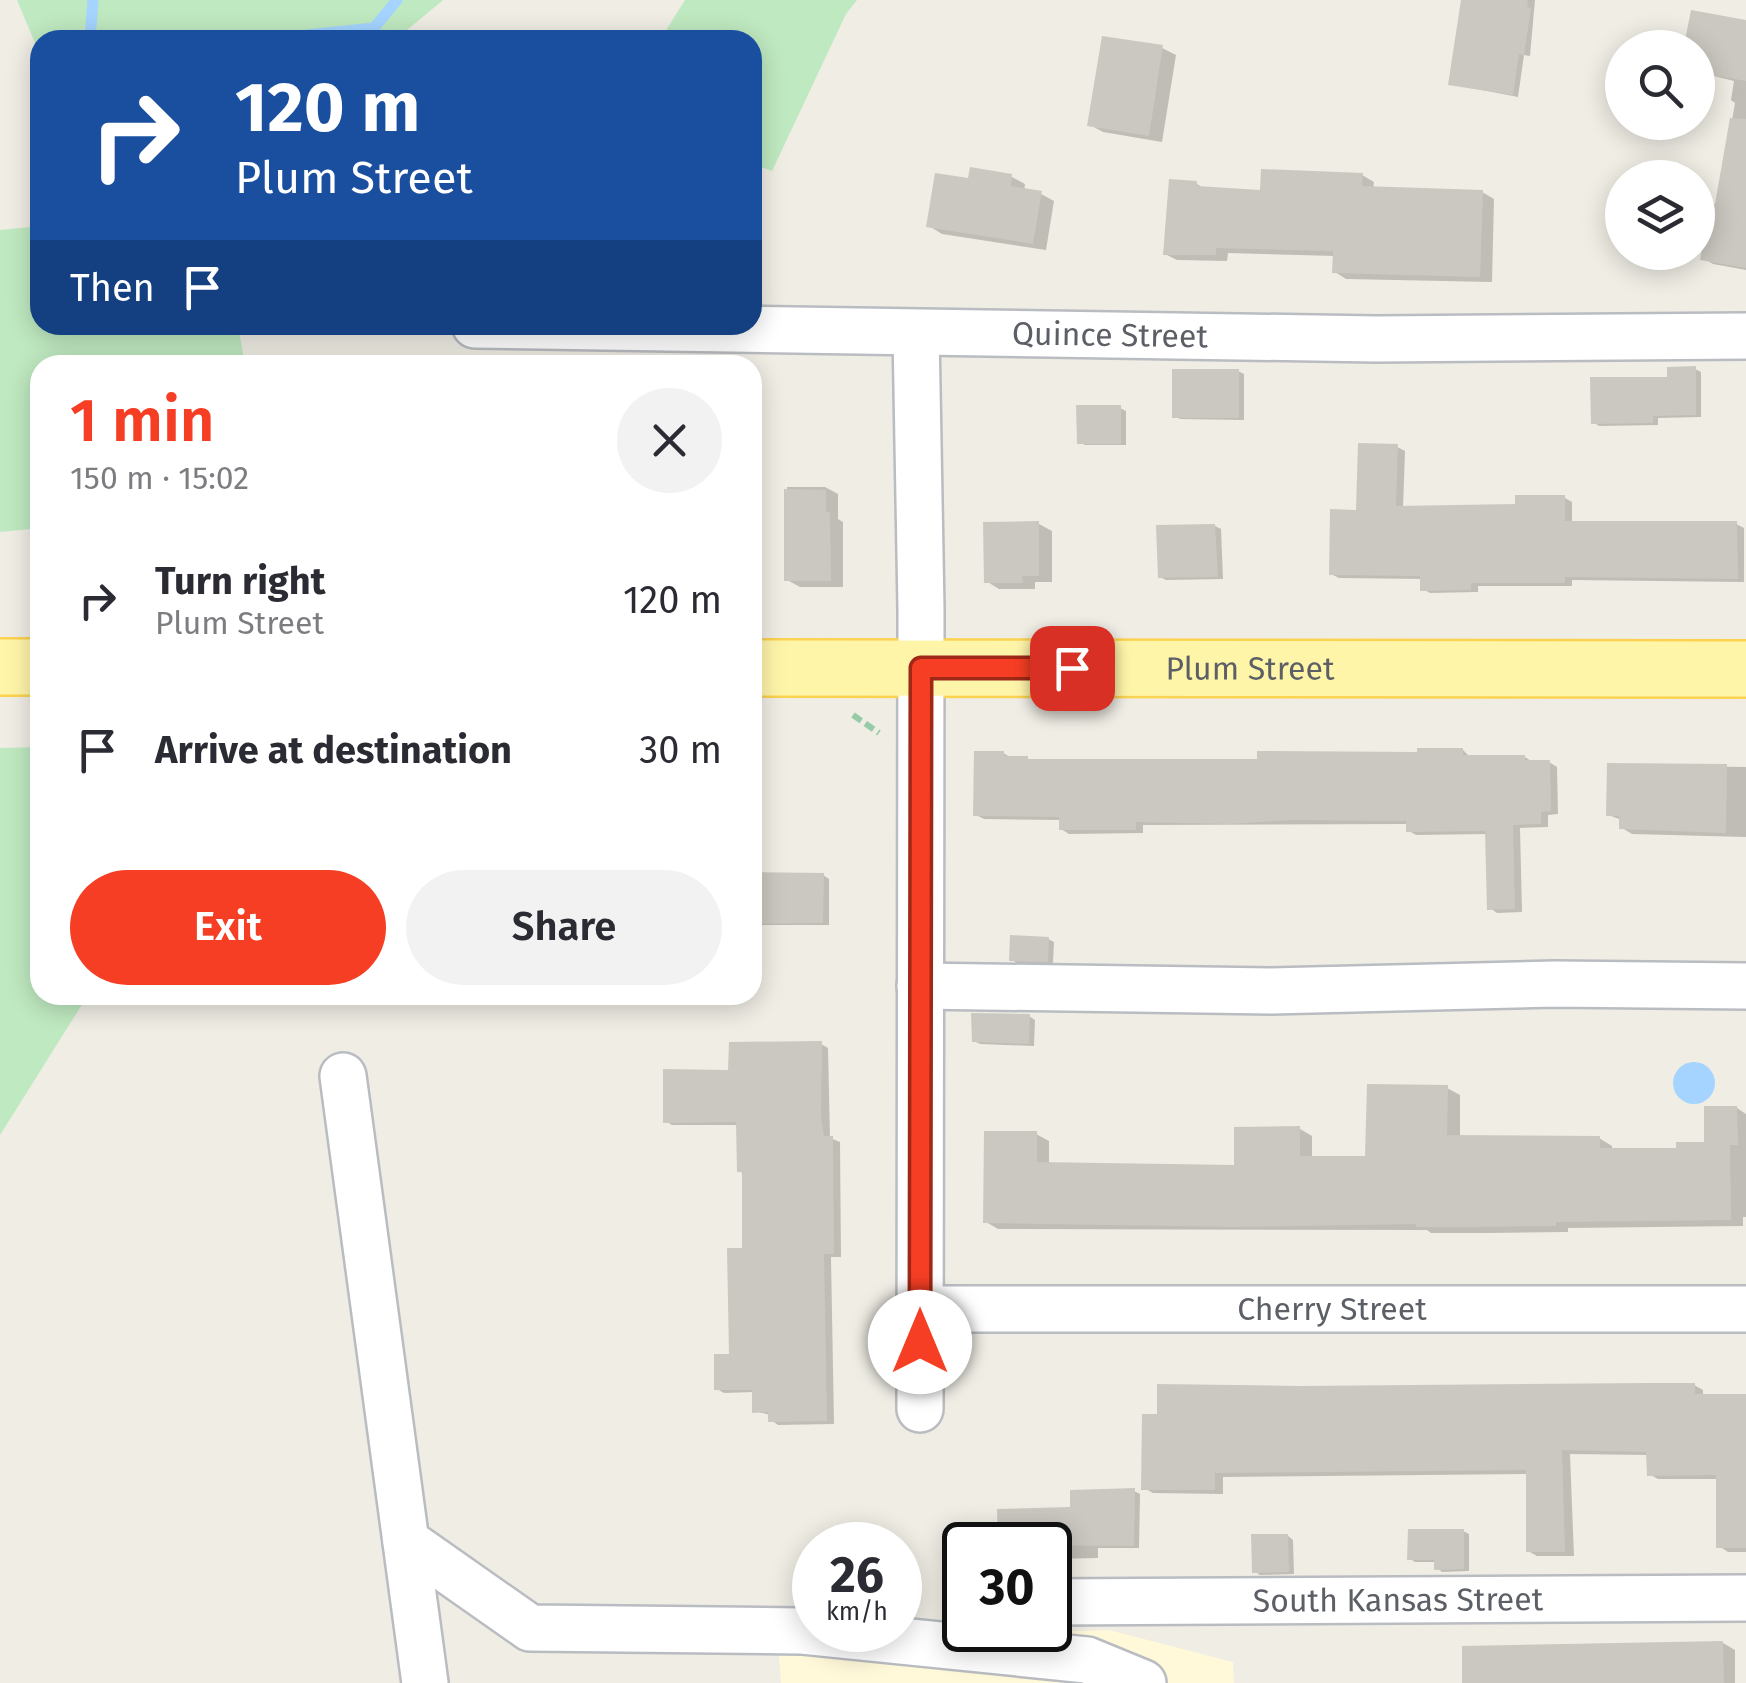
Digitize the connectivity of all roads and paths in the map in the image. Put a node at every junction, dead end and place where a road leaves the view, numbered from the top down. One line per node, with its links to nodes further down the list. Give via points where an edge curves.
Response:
1 (762, 330): 2 (street, Quince Street)
2 (916, 332): 3 (street, Quince Street); 7 (street)
3 (1746, 336)
4 (0, 667): 5 (main road)
5 (30, 667)
6 (762, 668): 7 (main road, Plum Street)
7 (921, 668): 8 (main road, Plum Street); 11 (street)
8 (1746, 670)
9 (848, 712): 10 (path, via 883,736)
10 (886, 746)
11 (920, 986): 12 (street); 14 (street)
12 (1746, 986)
13 (343, 1076): 17 (street)
14 (920, 1309): 15 (street, Cherry Street); 16 (street)
15 (1746, 1309)
16 (920, 1410)
17 (406, 1541): 20 (street); 21 (street, via 530,1628 802,1630 1087,1660)
18 (1746, 1598): 19 (street, South Kansas Street)
19 (1072, 1602)
20 (425, 1683)
21 (1144, 1683)

